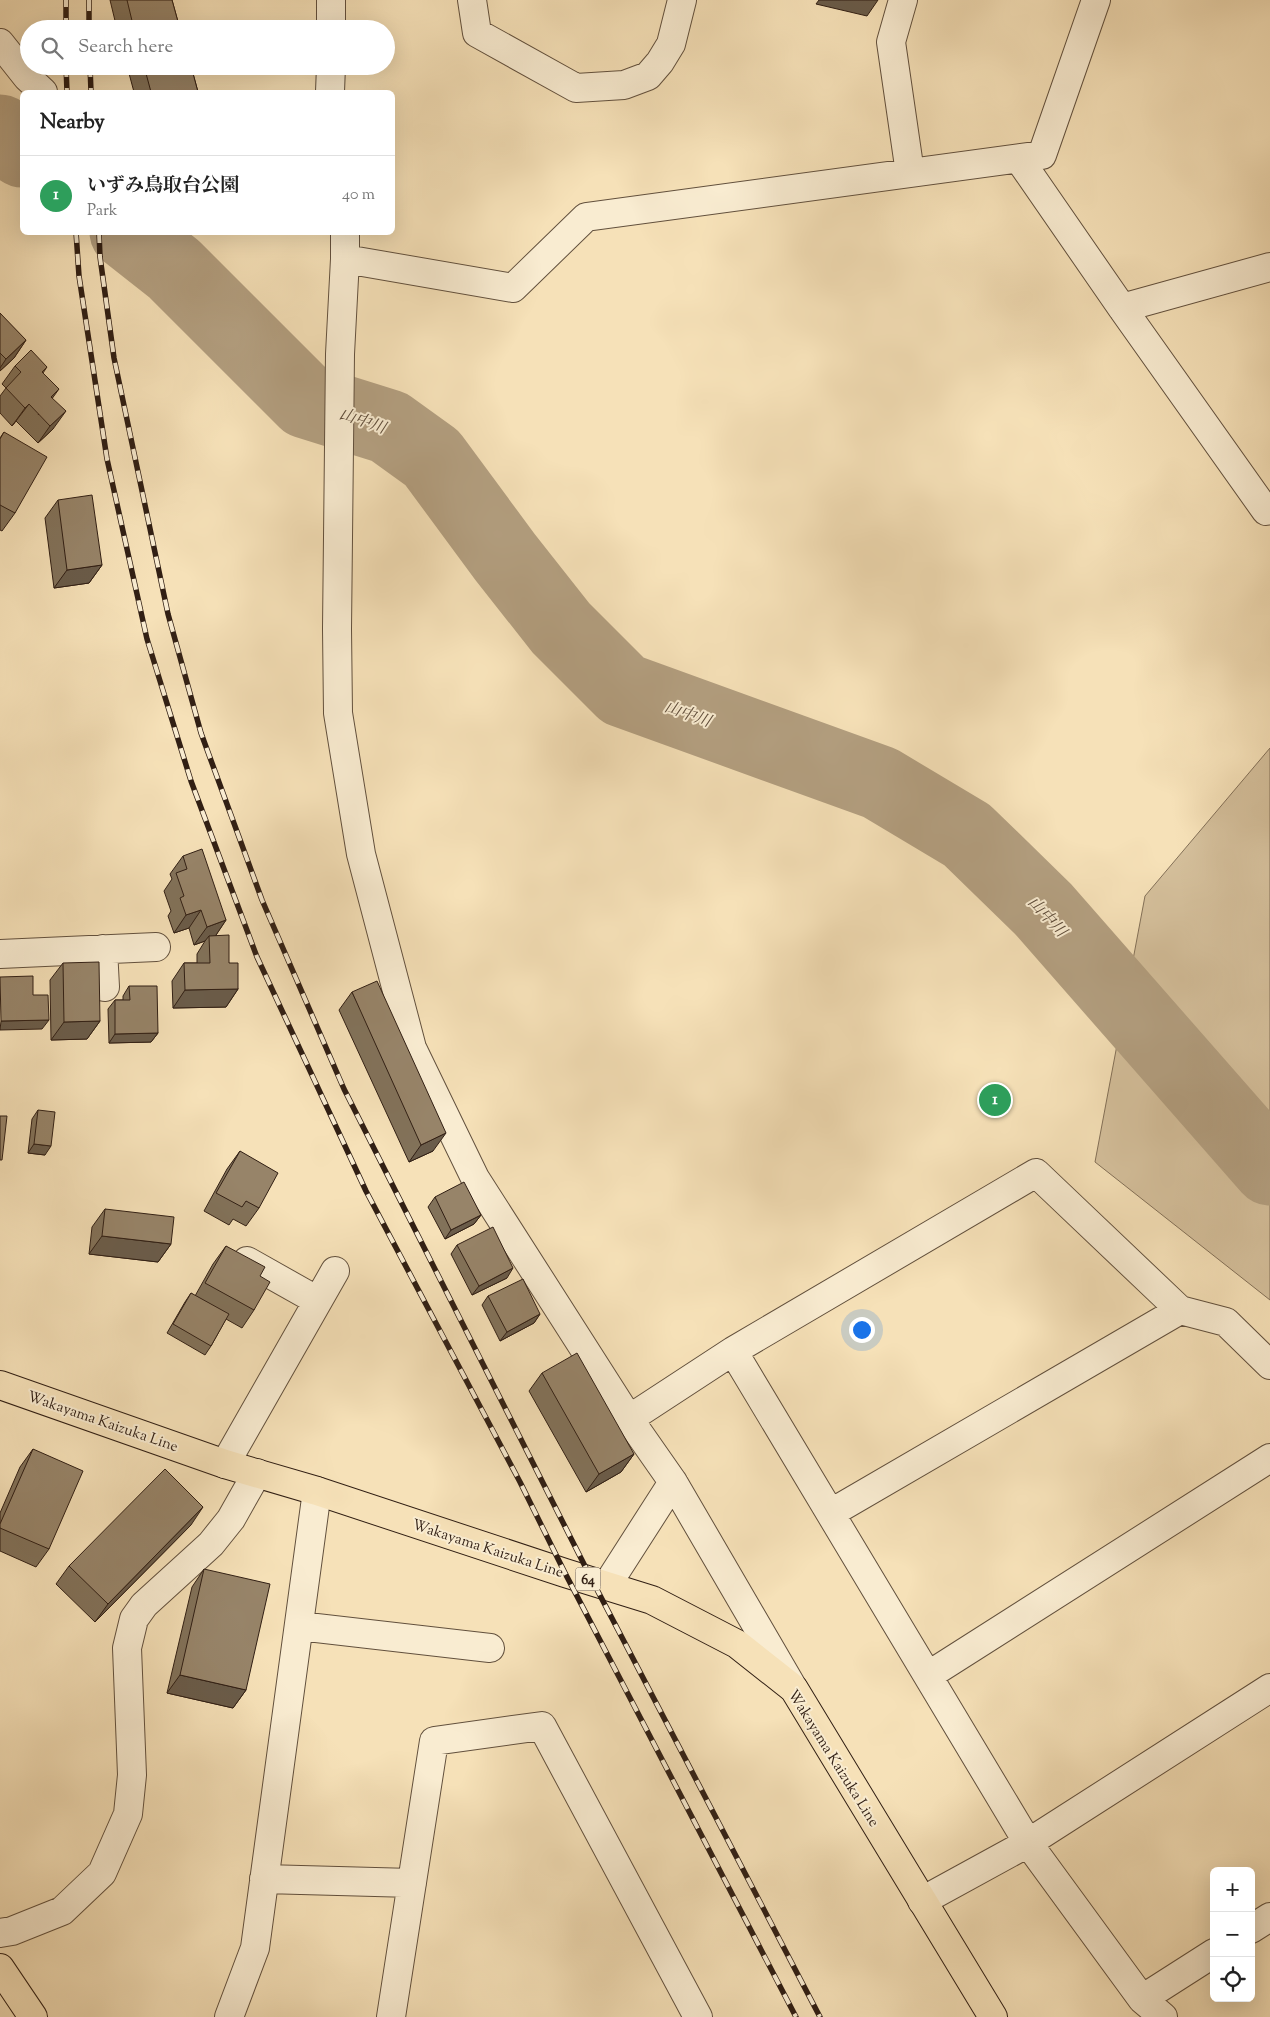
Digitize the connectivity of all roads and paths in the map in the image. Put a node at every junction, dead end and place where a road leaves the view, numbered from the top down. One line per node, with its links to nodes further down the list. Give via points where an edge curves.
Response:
1 (331, 0): 6 (street)
2 (472, 0): 3 (street, via 477,33 576,88 624,85 648,76 671,44)
3 (682, 0)
4 (903, 0): 14 (street, via 891,42)
5 (1096, 0): 13 (street, via 1042,155)
6 (331, 20)
7 (0, 43): 8 (street)
8 (20, 68)
9 (25, 75): 11 (street)
10 (331, 75): 12 (street)
11 (41, 90)
12 (330, 90)
13 (1019, 159): 14 (street); 18 (street)
14 (910, 173): 16 (street, via 586,217 513,288)
15 (345, 235): 16 (street)
16 (345, 259): 31 (street, via 340,354 338,713 361,854 412,1048 475,1178)
17 (1270, 267): 18 (street)
18 (1122, 308): 19 (street, via 1266,511)
19 (1270, 510)
20 (156, 947): 21 (street)
21 (103, 949): 22 (street); 23 (street)
22 (0, 954)
23 (105, 987)
24 (247, 1261): 26 (street)
25 (335, 1271): 26 (street)
26 (318, 1301): 33 (street)
27 (1180, 1310): 28 (street, via 1036,1174); 29 (street, via 1226,1322); 37 (street)
28 (734, 1351): 31 (street); 37 (street)
29 (1270, 1365)
30 (0, 1385): 33 (main road, Wakayama Kaizuka Line / 64)
31 (629, 1419): 35 (street)
32 (1270, 1458): 41 (street)
33 (225, 1464): 34 (main road, Wakayama Kaizuka Line / 64)
34 (257, 1473): 36 (main road, Wakayama Kaizuka Line / 64); 50 (street, via 231,1520 211,1544 144,1605 134,1619 127,1648 132,1775 128,1814 102,1873 62,1911)
35 (673, 1482): 38 (street); 43 (street)
36 (317, 1491): 38 (main road, Wakayama Kaizuka Line / 64); 39 (street)
37 (831, 1513): 41 (street)
38 (607, 1585): 43 (main road, Wakayama Kaizuka Line / 64, via 652,1600 737,1644)
39 (299, 1626): 40 (street); 45 (street)
40 (490, 1648)
41 (929, 1675): 44 (street)
42 (1270, 1688): 44 (street)
43 (794, 1689): 47 (main road, Wakayama Kaizuka Line / 64)
44 (1028, 1843): 47 (street); 53 (street)
45 (264, 1879): 46 (street); 56 (street, via 255,1948)
46 (412, 1884): 54 (street); 57 (street, via 434,1742 542,1726)
47 (922, 1901): 58 (main road, Wakayama Kaizuka Line / 64)
48 (1270, 1917): 49 (street)
49 (1255, 1926)
50 (0, 1933)
51 (1210, 1956): 53 (street)
52 (0, 1968): 55 (main road)
53 (1142, 1998): 59 (street)
54 (393, 2015)
55 (33, 2017)
56 (229, 2017)
57 (698, 2017)
58 (993, 2017)
59 (1163, 2017)

